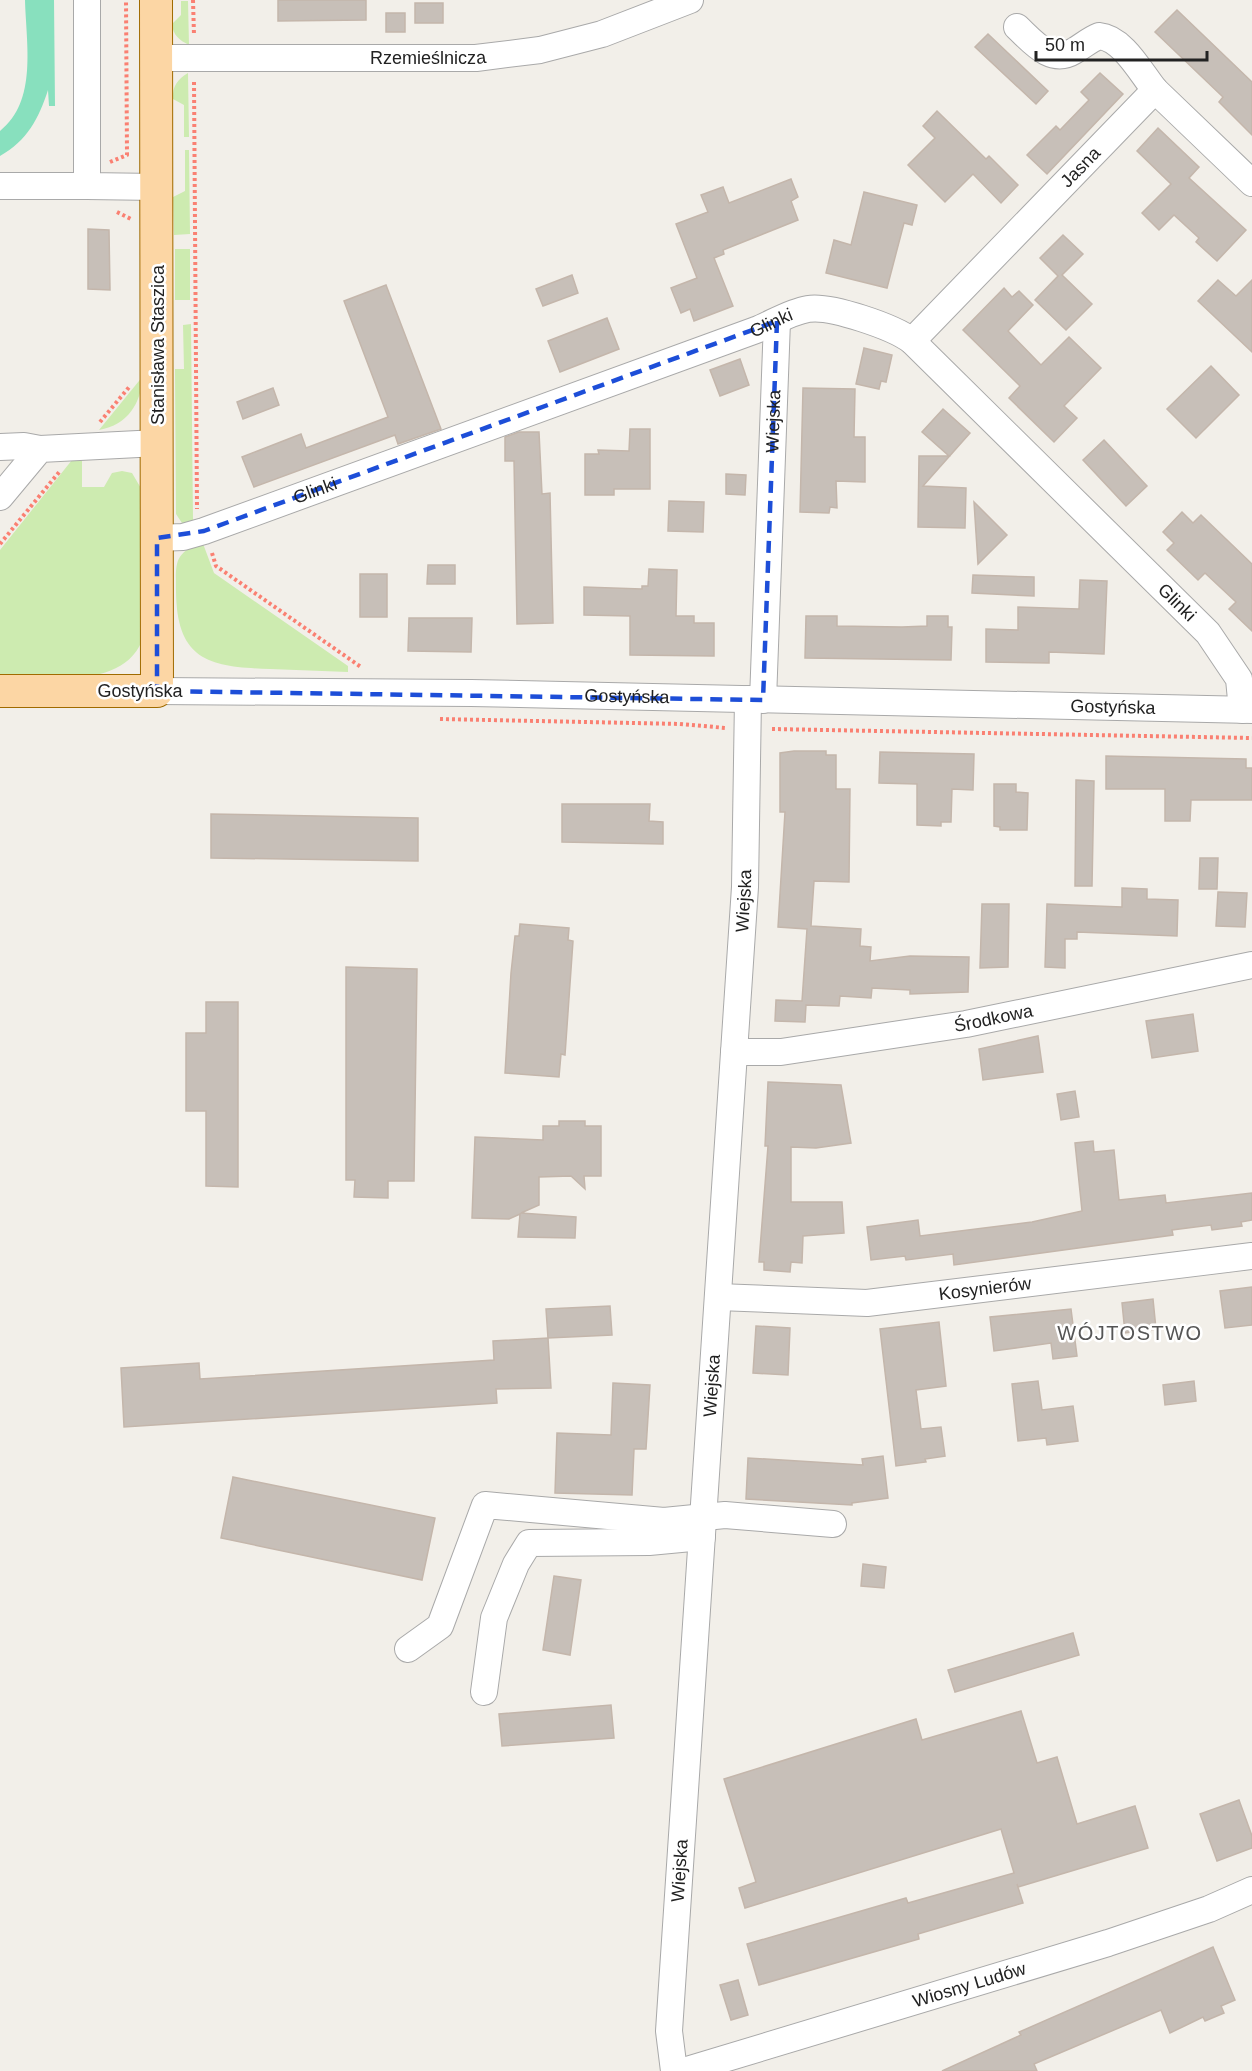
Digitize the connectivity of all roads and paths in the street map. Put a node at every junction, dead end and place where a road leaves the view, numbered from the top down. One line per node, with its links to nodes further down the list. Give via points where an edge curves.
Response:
1 (87, 0): 15 (street)
2 (126, 0): 12 (path, via 127,155)
3 (156, 0): 8 (main road, Stanisława Staszica)
4 (193, 0): 7 (path)
5 (690, 0): 7 (street, Rzemieślnicza, via 602,34 540,50 476,58)
6 (1017, 27): 9 (street, via 1056,57 1068,55 1099,36 1110,38)
7 (194, 57): 8 (street, Rzemieślnicza); 11 (path)
8 (156, 58): 16 (main road, Stanisława Staszica)
9 (1155, 90): 13 (street); 20 (street, Jasna)
10 (184, 143): 11 (path)
11 (194, 143): 28 (path, via 198,517)
12 (106, 163)
13 (1252, 183)
14 (0, 186): 15 (street)
15 (87, 186): 16 (street)
16 (157, 187): 23 (main road, Stanisława Staszica)
17 (114, 211): 18 (path)
18 (134, 224)
19 (777, 321): 20 (street, Glinki, via 806,309 820,309 887,326); 28 (street, Glinki); 34 (street, Wiejska)
20 (912, 341): 35 (street, Glinki, via 1208,633 1239,679)
21 (130, 385): 22 (path)
22 (94, 429)
23 (158, 442): 25 (street); 29 (main road, Stanisława Staszica)
24 (0, 447): 25 (street)
25 (40, 449): 27 (street)
26 (64, 466): 30 (path)
27 (0, 497)
28 (204, 531): 29 (street, Glinki); 31 (path, via 216,566)
29 (157, 538): 33 (main road, Stanisława Staszica)
30 (0, 544)
31 (365, 668)
32 (0, 691): 33 (main road, Gostyńska)
33 (157, 691): 34 (street, Gostyńska)
34 (755, 699): 35 (street, Gostyńska); 41 (street, Wiejska)
35 (1247, 710)
36 (431, 719): 37 (path)
37 (680, 724)
38 (765, 729): 39 (path)
39 (1252, 738)
40 (1252, 965): 41 (street, Środkowa, via 966,1024 790,1051)
41 (734, 1052): 43 (street, Wiejska)
42 (1252, 1256): 43 (street, Kosynierów, via 867,1304)
43 (718, 1297): 45 (street, Wiejska)
44 (833, 1524): 45 (street, via 725,1515)
45 (702, 1528): 46 (street, via 485,1505 440,1626); 47 (street, via 649,1542 529,1544 516,1564 494,1618); 50 (street, Wiejska, via 669,2031)
46 (408, 1649)
47 (484, 1692)
48 (1252, 1890): 49 (street, Wiosny Ludów, via 1108,1943)
49 (718, 2066): 51 (street, Wiosny Ludów)
50 (674, 2071)
51 (684, 2071)

